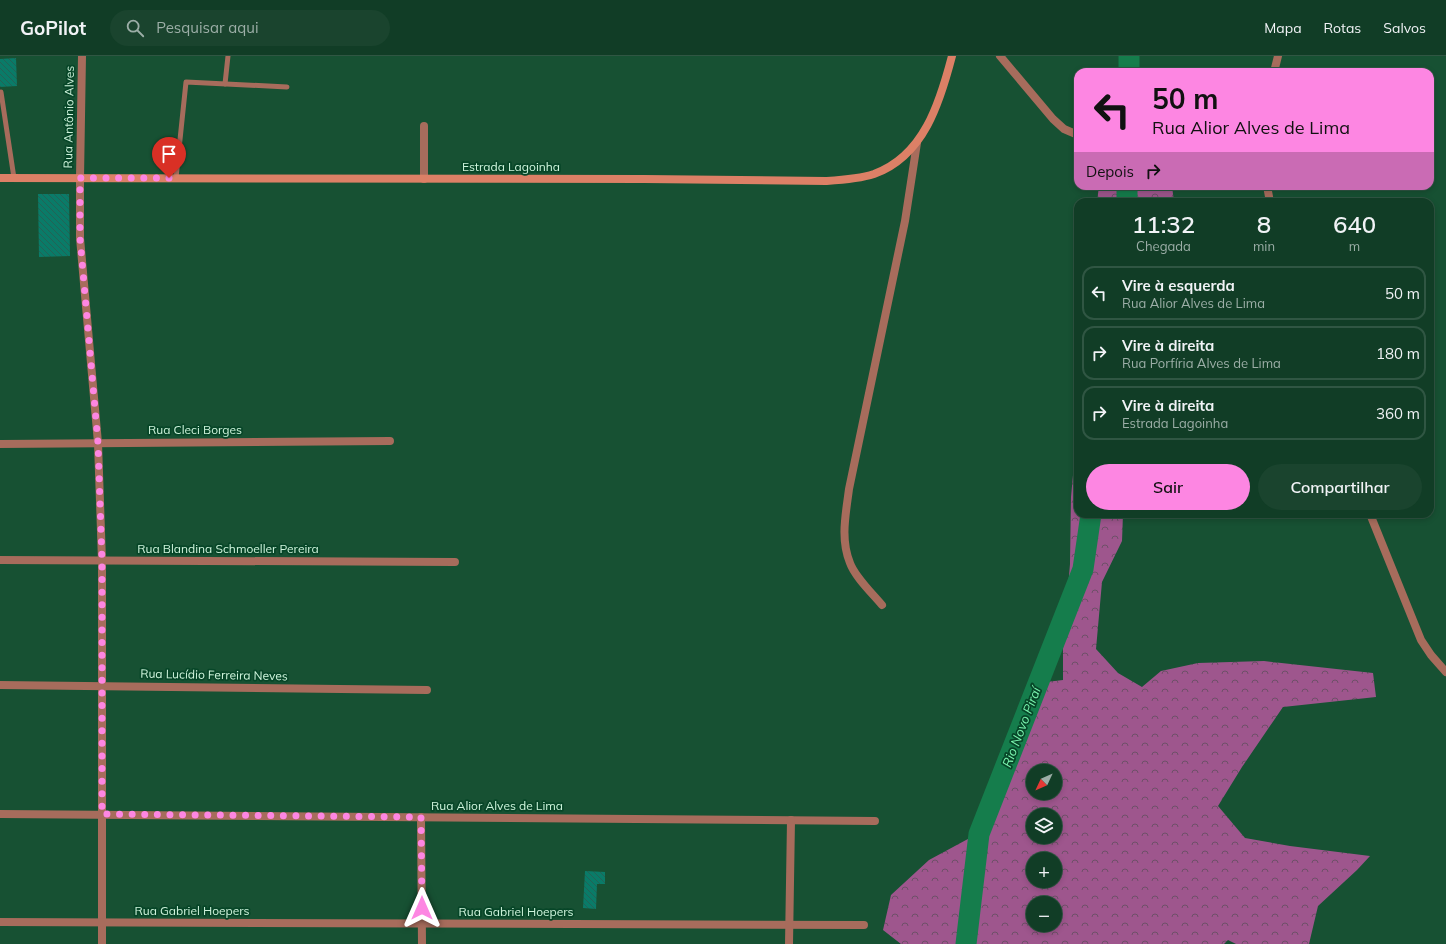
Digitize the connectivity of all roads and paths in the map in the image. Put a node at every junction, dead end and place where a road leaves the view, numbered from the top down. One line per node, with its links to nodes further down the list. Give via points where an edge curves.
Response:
1 (82, 56): 15 (street, Rua Antônio Alves)
2 (228, 56): 7 (lane)
3 (952, 56): 12 (main road, Estrada Lagoinha, via 932,117)
4 (1000, 56): 11 (street, via 1053,119)
5 (1278, 56): 6 (street)
6 (1275, 68)
7 (225, 84): 8 (lane); 16 (lane, via 186,82)
8 (287, 87)
9 (1, 92): 14 (lane)
10 (424, 126): 17 (street)
11 (1074, 133)
12 (917, 143): 17 (main road, Estrada Lagoinha, via 892,165 875,174 843,180); 25 (street, via 906,214 845,519 845,541 850,563)
13 (0, 178): 14 (main road, Estrada Lagoinha)
14 (14, 178): 15 (main road, Estrada Lagoinha)
15 (80, 178): 16 (main road, Estrada Lagoinha); 19 (street, Rua Antônio Alves, via 80,238)
16 (176, 178): 17 (main road, Estrada Lagoinha)
17 (424, 179)
18 (390, 441): 19 (street, Rua Cleci Borges)
19 (98, 443): 20 (street, Rua Cleci Borges); 23 (street, Rua Antônio Alves)
20 (0, 444)
21 (1372, 518): 26 (street, via 1421,640)
22 (0, 560): 23 (street, Rua Blandina Schmoeller Pereira)
23 (102, 561): 24 (street, Rua Blandina Schmoeller Pereira); 28 (street, Rua Antônio Alves)
24 (455, 562)
25 (882, 605)
26 (1446, 672)
27 (0, 685): 28 (street, Rua Lucídio Ferreira Neves)
28 (102, 686): 29 (street, Rua Lucídio Ferreira Neves); 31 (street, Rua Antônio Alves)
29 (427, 690)
30 (0, 814): 31 (street, Rua Alior Alves de Lima)
31 (102, 814): 32 (street, Rua Alior Alves de Lima); 36 (street, Rua Antônio Alves)
32 (421, 817): 33 (street, Rua Alior Alves de Lima); 37 (street)
33 (791, 820): 34 (street, Rua Alior Alves de Lima); 38 (street)
34 (875, 821)
35 (0, 922): 36 (street, Rua Gabriel Hoepers)
36 (102, 922): 37 (street, Rua Gabriel Hoepers); 40 (street, Rua Antônio Alves)
37 (422, 923): 38 (street, Rua Gabriel Hoepers); 41 (street)
38 (789, 925): 39 (street, Rua Gabriel Hoepers); 42 (street)
39 (864, 925)
40 (102, 944)
41 (422, 944)
42 (789, 944)

